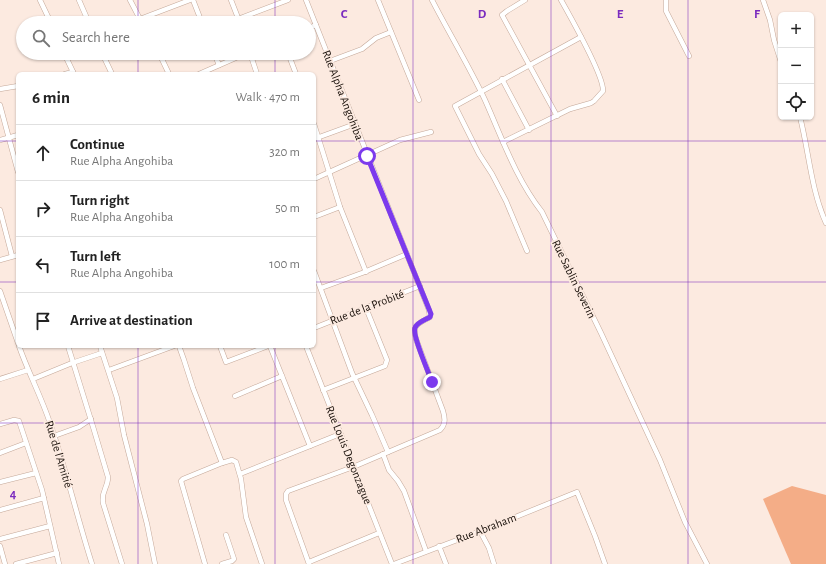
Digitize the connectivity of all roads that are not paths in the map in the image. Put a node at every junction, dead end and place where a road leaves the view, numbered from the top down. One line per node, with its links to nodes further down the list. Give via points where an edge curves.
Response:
1 (40, 0): 14 (street)
2 (79, 0): 15 (street)
3 (130, 0): 16 (street)
4 (192, 0): 17 (street); 18 (street)
5 (231, 0): 19 (street)
6 (288, 0): 20 (street)
7 (306, 0): 21 (street, Rue Alpha Angohiba)
8 (378, 0): 23 (street)
9 (432, 0): 46 (street, Rue Sablin Severin)
10 (525, 0): 35 (street, via 502,15)
11 (561, 0): 24 (street)
12 (666, 0): 26 (street, via 666,11)
13 (763, 0): 25 (street)
14 (48, 16)
15 (86, 16)
16 (138, 16)
17 (153, 16)
18 (199, 16)
19 (237, 16)
20 (251, 16)
21 (312, 16)
22 (316, 25): 34 (street, Rue Alpha Angohiba)
23 (391, 32): 34 (street, via 376,38 362,49); 47 (street)
24 (581, 36): 35 (street); 49 (street, via 603,91 591,103 570,109)
25 (778, 53)
26 (689, 56)
27 (67, 60): 37 (street)
28 (105, 60): 38 (street)
29 (162, 60): 39 (street)
30 (217, 60): 36 (street)
31 (231, 60): 36 (street)
32 (251, 60): 41 (street)
33 (291, 60): 42 (street)
34 (330, 61): 51 (street, Rue Alpha Angohiba)
35 (530, 64): 43 (street); 49 (street)
36 (219, 65): 40 (street)
37 (73, 72)
38 (111, 72)
39 (168, 72)
40 (203, 72)
41 (256, 72)
42 (295, 72)
43 (502, 79): 46 (street); 52 (street)
44 (16, 86): 45 (street)
45 (0, 89)
46 (480, 91): 58 (street, Rue Sablin Severin); 67 (street, via 456,104 456,108 506,200)
47 (419, 100)
48 (0, 105): 55 (street)
49 (558, 116): 52 (street)
50 (801, 120): 66 (street, via 818,202)
51 (354, 124): 56 (street); 59 (street, Rue Alpha Angohiba)
52 (529, 130): 58 (street)
53 (431, 132): 59 (street, via 400,140)
54 (16, 136): 55 (street)
55 (9, 138): 57 (street); 60 (street)
56 (316, 138): 61 (street)
57 (0, 140)
58 (503, 142): 138 (street, Rue Sablin Severin, via 533,201 542,212 601,333 660,460 685,522)
59 (367, 156): 61 (street); 68 (street, Rue Alpha Angohiba)
60 (16, 164)
61 (330, 172): 62 (street); 63 (street)
62 (316, 178)
63 (340, 206): 65 (street); 72 (street)
64 (0, 210): 70 (street)
65 (316, 216)
66 (826, 223)
67 (527, 251)
68 (407, 254): 72 (street); 74 (street, Rue Alpha Angohiba)
69 (16, 255): 70 (street)
70 (12, 256): 71 (street)
71 (0, 260)
72 (366, 272): 75 (street)
73 (316, 276): 75 (street)
74 (420, 286): 77 (street, Rue de la Probité); 107 (street, Rue Alpha Angohiba, via 431,314 415,326 414,334 443,410 444,426)
75 (321, 288): 78 (street)
76 (0, 291): 80 (street, Rue de l'Amitié)
77 (366, 308): 78 (street, Rue de la Probité); 97 (street, via 387,363)
78 (333, 320): 79 (street, Rue de la Probité); 97 (street)
79 (316, 327)
80 (16, 339)
81 (19, 348): 92 (street, Rue de l'Amitié)
82 (68, 348): 91 (street)
83 (101, 348): 90 (street)
84 (169, 348): 93 (street)
85 (180, 348): 108 (street)
86 (221, 348): 87 (street, via 226,362)
87 (264, 348)
88 (270, 348): 94 (street)
89 (307, 348): 98 (street, Rue Louis Degonzague)
90 (102, 353): 91 (street); 93 (street)
91 (72, 363): 96 (street); 100 (street)
92 (28, 370): 95 (street); 96 (street, Rue de l'Amitié)
93 (109, 370): 130 (street)
94 (282, 376): 99 (street); 105 (street)
95 (0, 379)
96 (33, 379): 103 (street, Rue de l'Amitié)
97 (355, 379): 98 (street); 107 (street)
98 (323, 390): 102 (street, Rue Louis Degonzague)
99 (235, 396)
100 (91, 419): 103 (street, via 79,427); 129 (street, via 108,477 102,493 103,503)
101 (0, 424): 104 (street, via 19,421)
102 (340, 434): 105 (street); 109 (street, Rue Louis Degonzague)
103 (54, 436): 128 (street, Rue de l'Amitié)
104 (26, 444): 106 (street); 110 (street)
105 (310, 446): 111 (street)
106 (0, 453)
107 (385, 453): 109 (street, Rue Alpha Angohiba); 122 (street, via 389,470 401,484)
108 (222, 462): 111 (street, via 234,460); 131 (street, via 181,481)
109 (353, 467): 117 (street, Rue Louis Degonzague); 124 (street, Rue Alpha Angohiba, via 288,491 286,494)
110 (36, 473): 112 (street); 113 (street)
111 (240, 474): 133 (street, via 246,517)
112 (0, 482)
113 (44, 498): 114 (street); 115 (street)
114 (0, 510)
115 (50, 526): 119 (street); 123 (street)
116 (480, 531): 121 (street, Rue Abraham); 136 (street); 137 (street, Rue Abraham, via 577,492)
117 (379, 533): 124 (street); 134 (street, Rue Louis Degonzague)
118 (226, 534): 132 (street, via 234,559)
119 (0, 539)
120 (0, 546): 125 (street)
121 (440, 546): 122 (street, Rue Abraham); 135 (street)
122 (426, 551): 134 (street, Rue Abraham)
123 (57, 553): 126 (street); 127 (street)
124 (309, 563)
125 (5, 564)
126 (16, 564)
127 (59, 564)
128 (92, 564)
129 (122, 564)
130 (155, 564)
131 (205, 564)
132 (222, 564)
133 (262, 564)
134 (393, 564)
135 (446, 564)
136 (494, 564)
137 (605, 564)
138 (707, 564)

